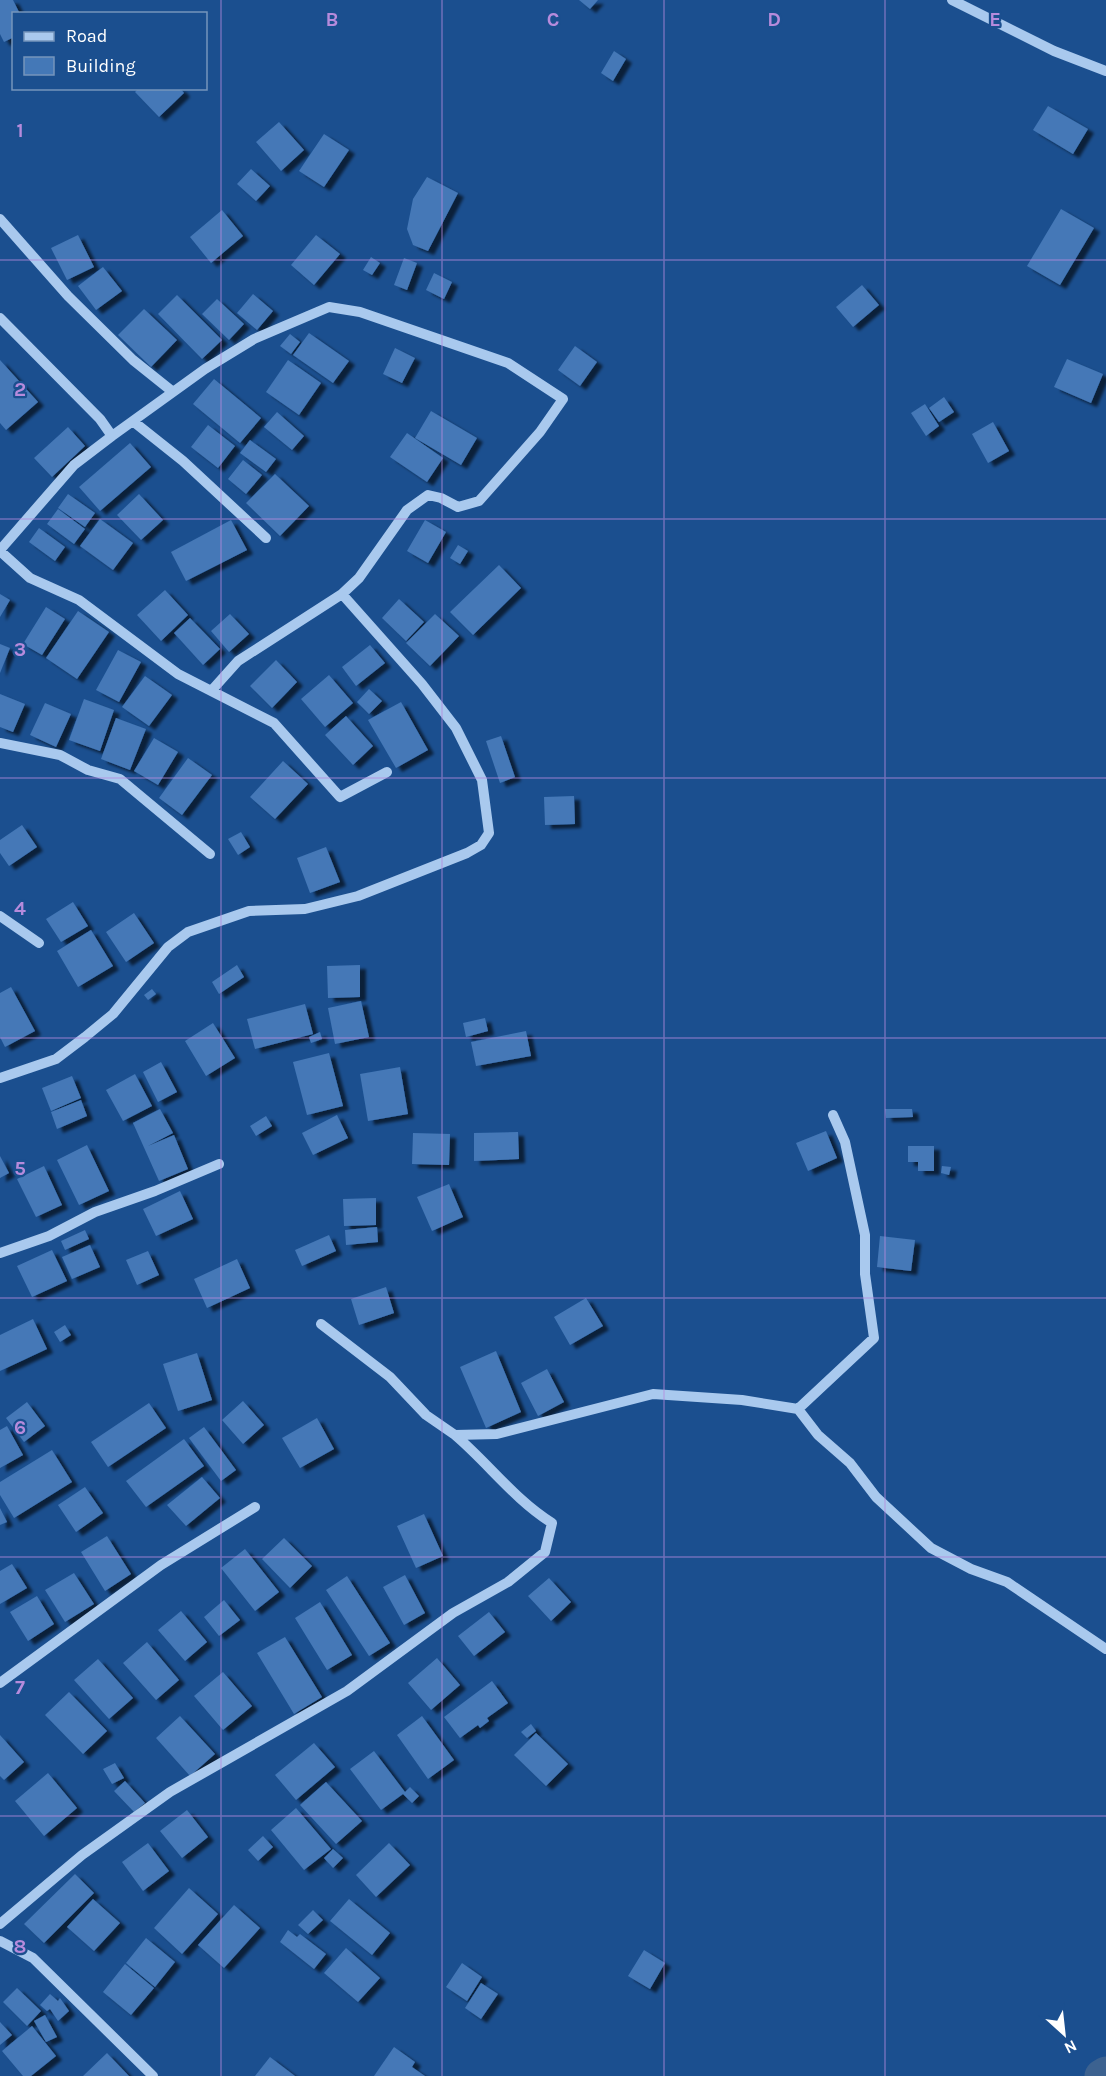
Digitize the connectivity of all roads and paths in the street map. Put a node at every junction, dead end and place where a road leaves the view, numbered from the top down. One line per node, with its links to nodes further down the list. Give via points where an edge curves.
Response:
1 (952, 0): 2 (street, via 1054,51)
2 (1106, 71)
3 (0, 219): 5 (street, via 68,296 133,360)
4 (0, 318): 7 (street)
5 (173, 392): 6 (street); 10 (street, via 254,339 329,307 360,312 508,363 563,399 540,432 479,501 458,507 428,495 406,510 359,578)
6 (134, 422): 7 (street); 8 (street, via 183,461)
7 (112, 436): 9 (street, via 74,465)
8 (266, 538)
9 (0, 550): 11 (street, via 30,578 79,600 177,674)
10 (342, 594): 11 (street, via 238,661); 17 (street, via 456,728 482,780 489,833 481,845 358,896 304,909 249,911 188,932 168,947 112,1014 85,1037 56,1059)
11 (212, 690): 13 (street, via 274,723 340,797)
12 (0, 743): 14 (street, via 60,755 88,770 120,779)
13 (387, 772)
14 (210, 854)
15 (0, 916): 16 (street)
16 (39, 943)
17 (0, 1078)
18 (833, 1115): 22 (street, via 844,1142 865,1235 865,1274 873,1338)
19 (219, 1164): 20 (street)
20 (0, 1253)
21 (321, 1324): 23 (street, via 390,1377 426,1415)
22 (798, 1409): 23 (street, via 742,1400 653,1394 497,1434); 25 (street, via 876,1497 931,1548 1006,1582)
23 (455, 1435): 27 (street, via 526,1507 552,1523 545,1552 508,1582 453,1614 346,1691 170,1792 82,1855)
24 (255, 1507): 26 (street, via 161,1565)
25 (1106, 1649)
26 (0, 1683)
27 (0, 1924)
28 (0, 1941): 29 (street, via 33,1958)
29 (153, 2076)

